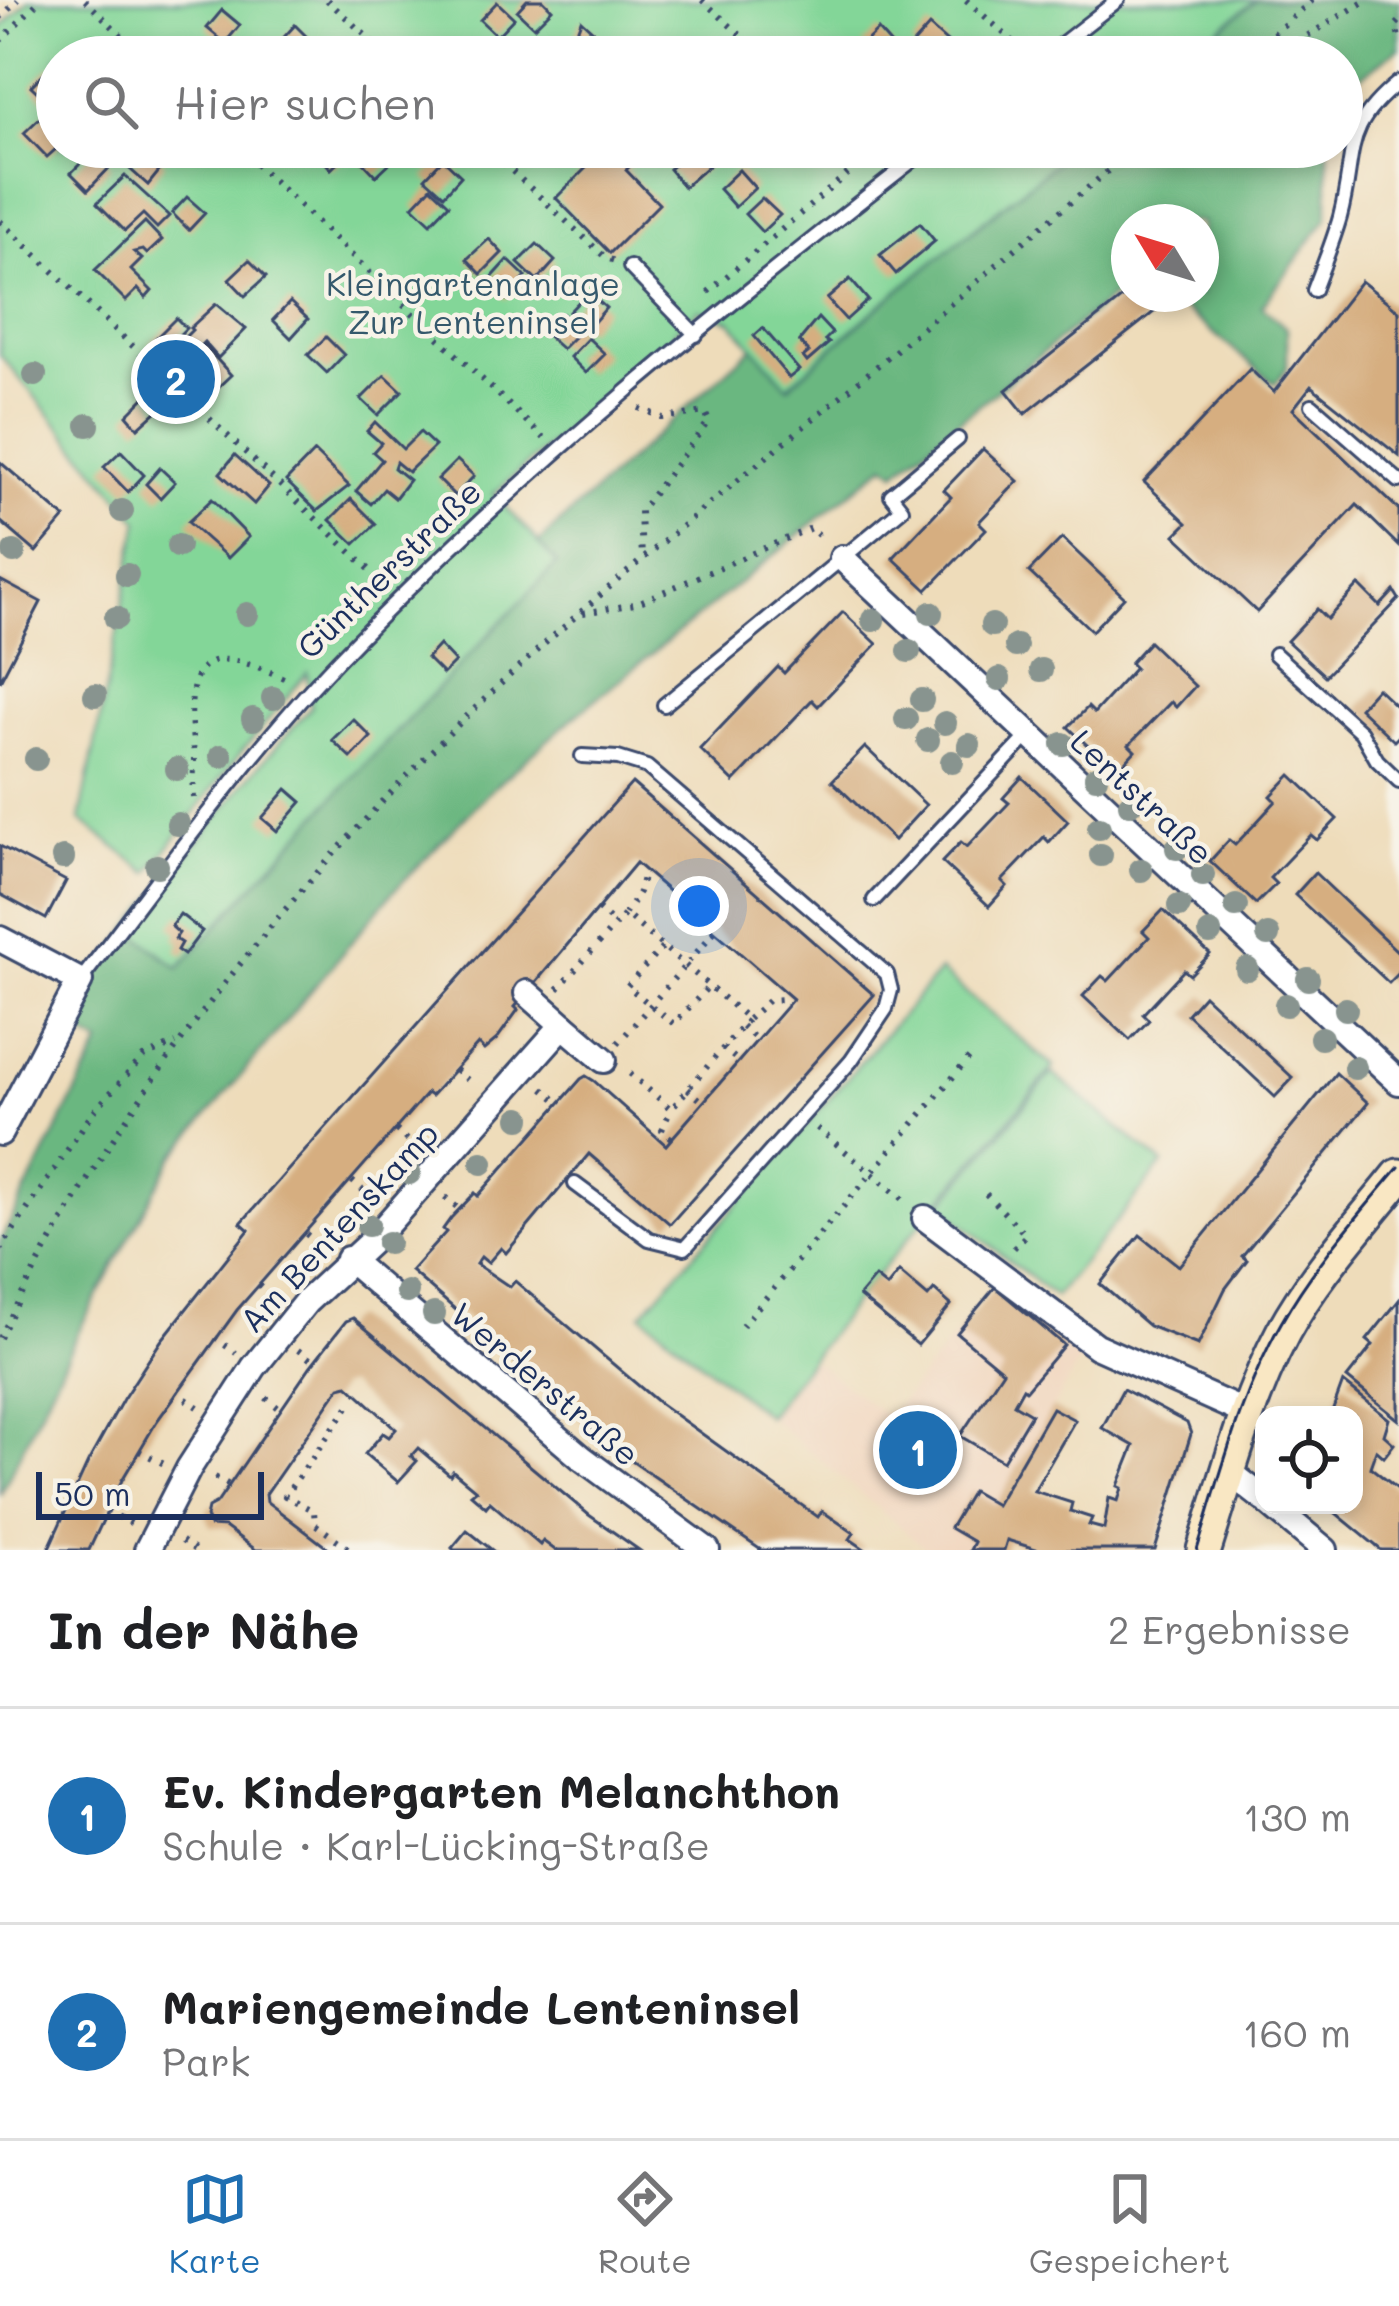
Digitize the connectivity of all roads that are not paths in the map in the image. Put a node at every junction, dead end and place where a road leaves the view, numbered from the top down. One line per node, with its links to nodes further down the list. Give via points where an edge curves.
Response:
1 (1118, 0): 2 (lane)
2 (1073, 36)
3 (1399, 82): 4 (lane)
4 (1363, 118)
5 (904, 168): 9 (lane, Güntherstraße)
6 (1349, 168): 8 (lane)
7 (629, 267): 9 (lane)
8 (1315, 290)
9 (696, 334): 21 (lane, Güntherstraße, via 461,541 310,691)
10 (1312, 405): 12 (lane)
11 (958, 439): 13 (lane, via 890,495 902,509)
12 (1399, 481)
13 (842, 558): 15 (lane); 16 (street, Lentstraße)
14 (1275, 654): 18 (lane, via 1361,732)
15 (664, 705)
16 (1030, 735): 19 (lane); 25 (street, Lentstraße)
17 (583, 756): 28 (lane, via 647,767 887,974 891,990 851,1060 686,1249 649,1240)
18 (1399, 781)
19 (874, 900)
20 (0, 939): 21 (street)
21 (80, 982): 26 (street, Güntherstraße)
22 (535, 1000): 23 (street)
23 (563, 1025): 24 (street); 30 (street, Am Bentenskamp, via 373,1240)
24 (606, 1058)
25 (1399, 1082)
26 (0, 1133)
27 (1399, 1176): 31 (main road, via 1314,1282)
28 (575, 1184)
29 (925, 1218): 31 (street, via 1096,1346)
30 (337, 1255): 35 (street, Am Bentenskamp, via 254,1367); 36 (street, Werderstraße)
31 (1248, 1414): 32 (main road)
32 (1228, 1471): 33 (street); 37 (main road)
33 (1255, 1492)
34 (1282, 1514): 38 (street)
35 (147, 1550)
36 (707, 1550)
37 (1204, 1550)
38 (1325, 1550)

